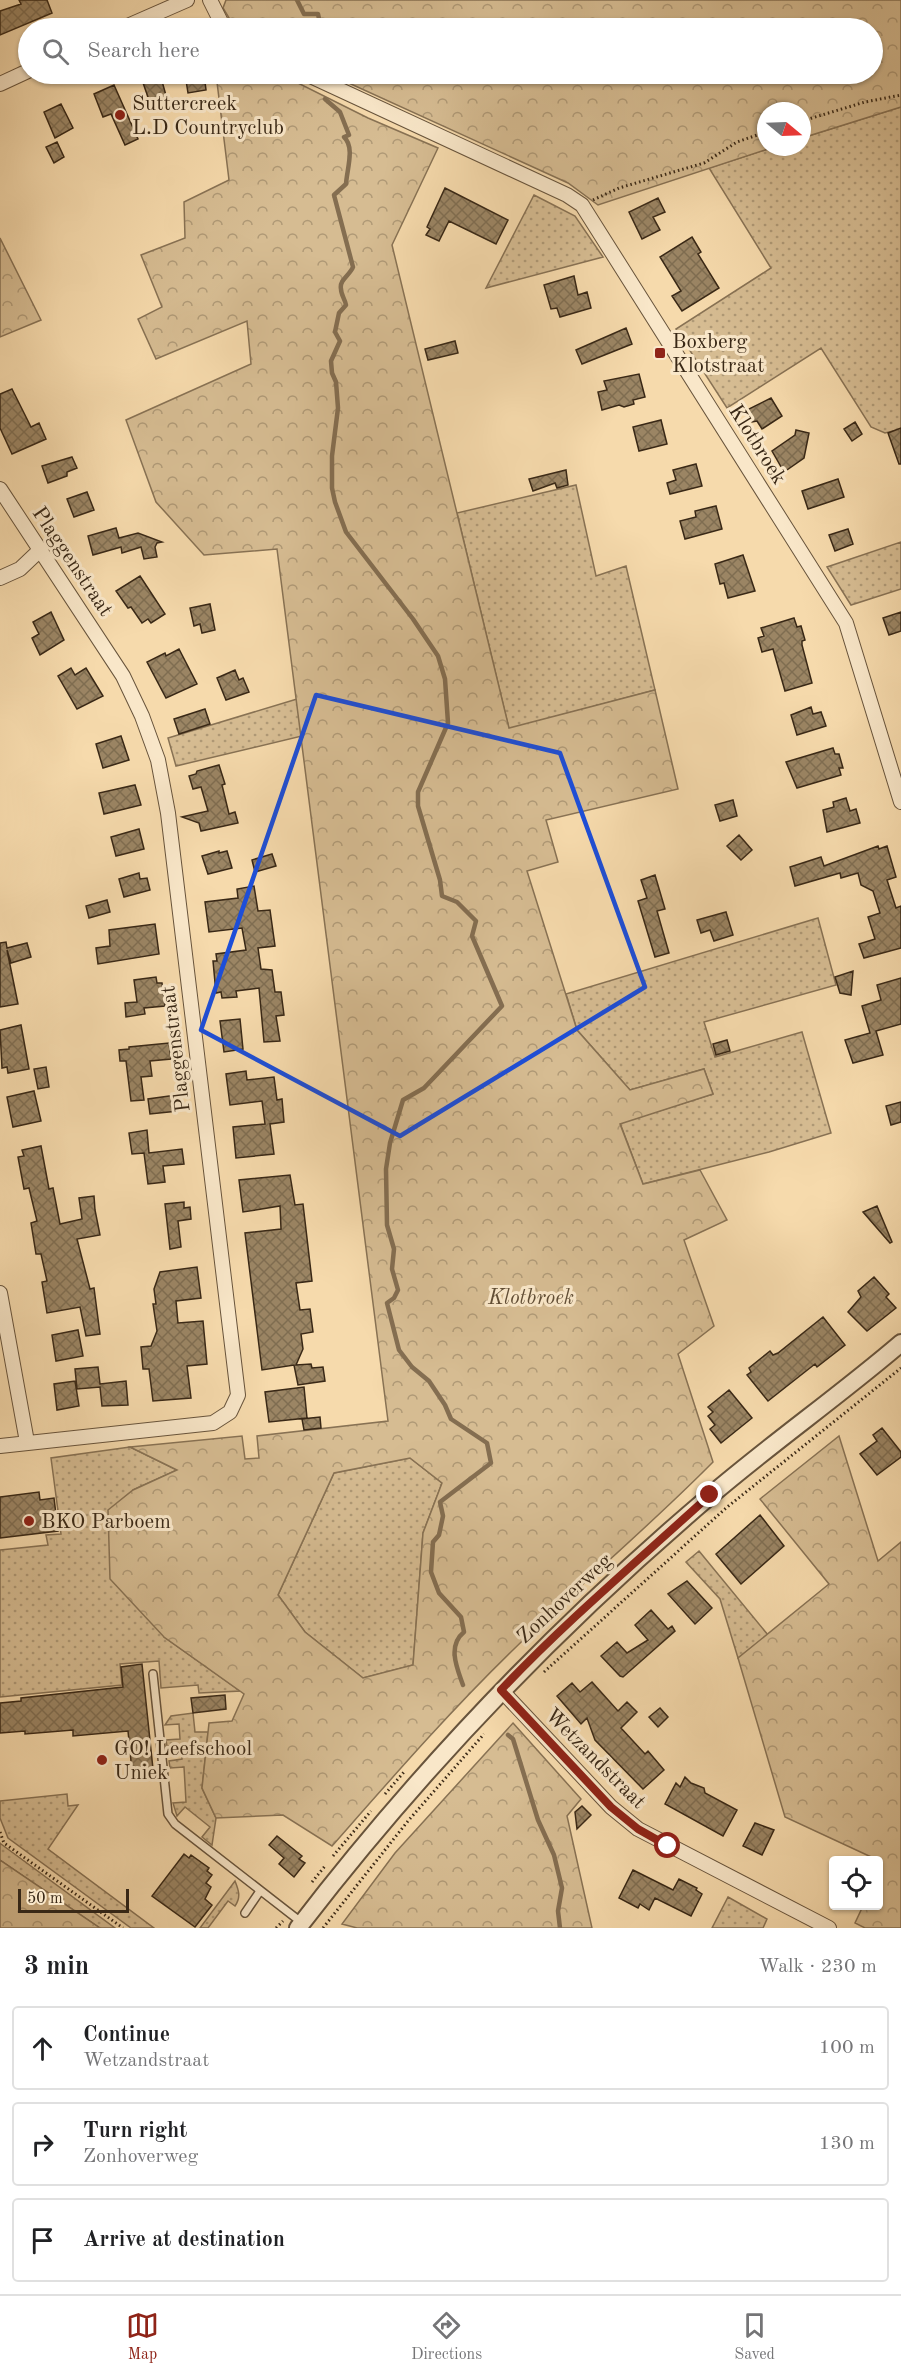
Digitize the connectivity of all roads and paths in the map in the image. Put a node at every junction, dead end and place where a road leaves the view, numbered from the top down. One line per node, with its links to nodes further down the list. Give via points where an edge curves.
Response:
1 (187, 0): 3 (street)
2 (210, 0): 4 (street)
3 (146, 18)
4 (219, 18)
5 (18, 76): 6 (street)
6 (0, 84)
7 (328, 84): 11 (street, Klotbroek)
8 (901, 95): 9 (path)
9 (811, 118)
10 (757, 135): 11 (path, via 737,141 704,163 619,188)
11 (582, 205): 15 (street, Klotbroek, via 846,623)
12 (0, 489): 13 (street, Plaggenstraat)
13 (40, 550): 14 (street, via 20,569); 19 (street, Plaggenstraat, via 123,676 158,760 170,825 238,1395 230,1412 213,1423)
14 (0, 578)
15 (901, 802)
16 (0, 1293): 19 (street)
17 (901, 1343): 23 (street, Zonhoverweg, via 710,1495)
18 (901, 1368): 21 (path, via 726,1508)
19 (27, 1442): 20 (street, Plaggenstraat)
20 (0, 1446)
21 (541, 1673)
22 (153, 1674): 26 (lane, via 168,1814 175,1824)
23 (501, 1690): 28 (street, Zonhoverweg, via 342,1870); 31 (street, Wetzandstraat, via 611,1807 638,1829)
24 (486, 1730): 30 (path)
25 (0, 1832): 29 (path, via 4,1843)
26 (260, 1891): 27 (lane); 28 (lane)
27 (245, 1912)
28 (300, 1926)
29 (123, 1928)
30 (323, 1928)
31 (829, 1928)

